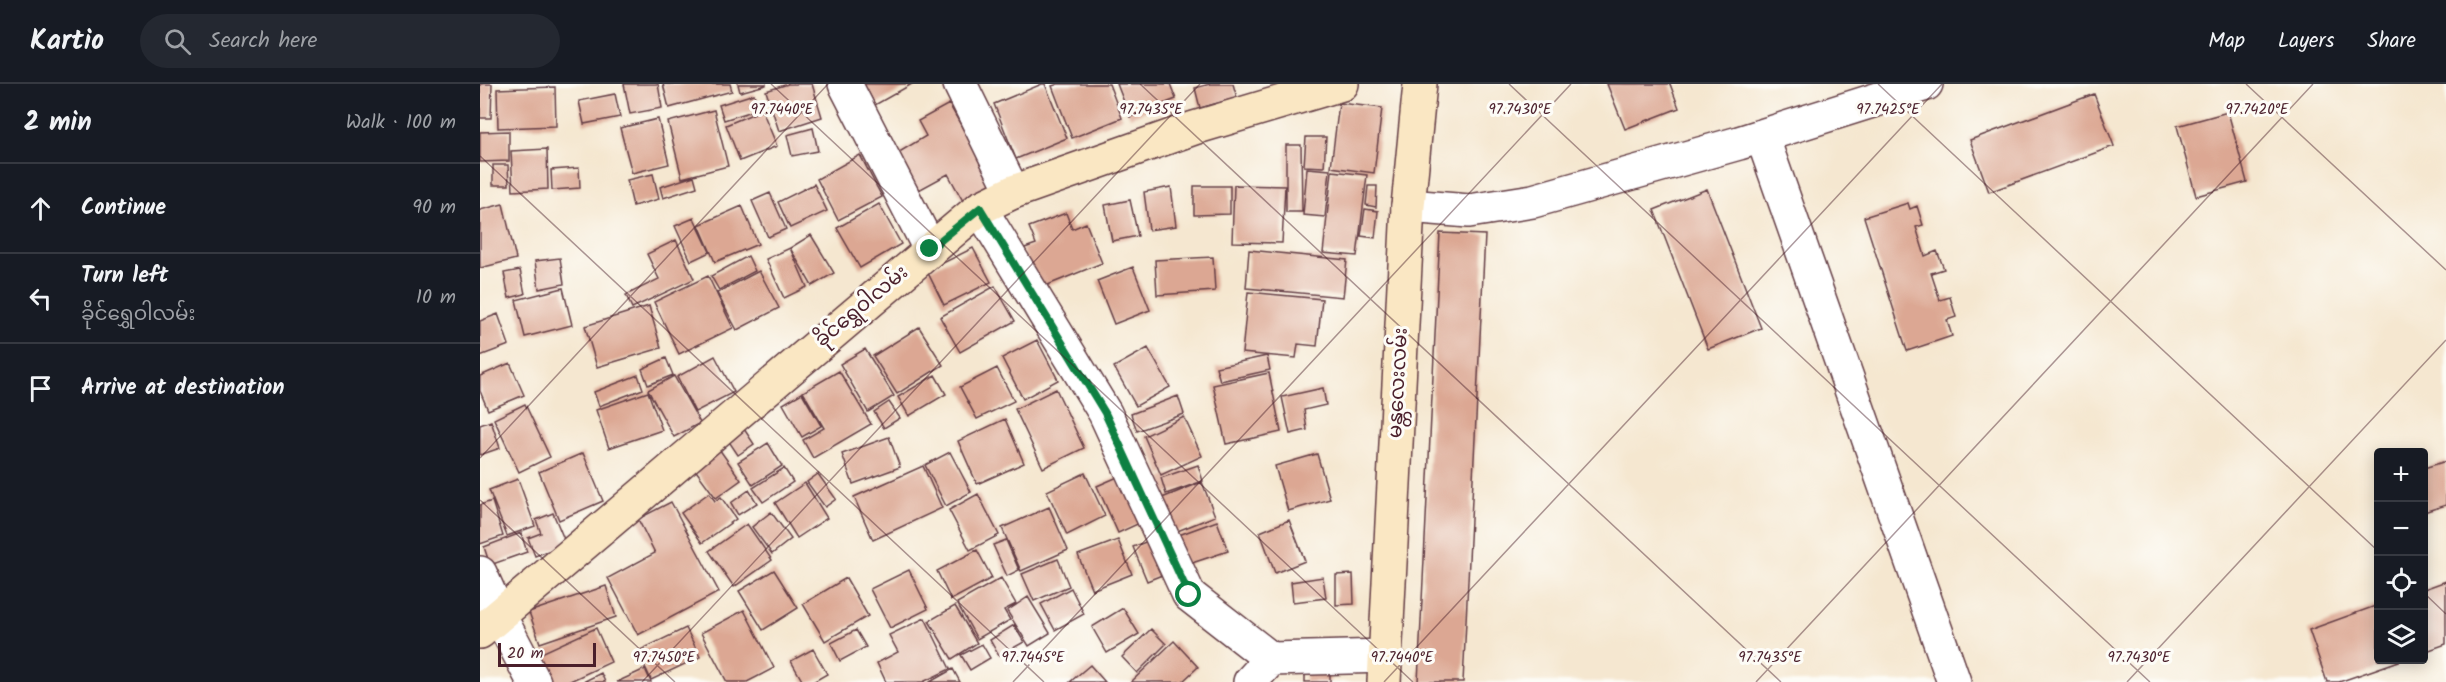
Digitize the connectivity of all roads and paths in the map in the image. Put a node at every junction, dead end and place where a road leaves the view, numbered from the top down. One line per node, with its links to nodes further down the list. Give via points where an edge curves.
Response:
1 (845, 84): 10 (street)
2 (960, 84): 7 (street)
3 (1342, 84): 7 (street, ခိုင်ရွှေဝါလမ်း, via 1194,128)
4 (1420, 84): 8 (street, မန္တလေးလမ်း)
5 (1926, 84): 6 (street)
6 (1762, 136): 8 (street, via 1533,201 1469,211); 16 (street)
7 (1013, 192): 9 (street, ခိုင်ရွှေဝါလမ်း)
8 (1408, 206): 13 (street, မန္တလေးလမ်း)
9 (980, 208): 10 (street, ခိုင်ရွှေဝါလမ်း); 14 (street, via 1105,413 1189,595)
10 (930, 249): 12 (street, ခိုင်ရွှေဝါလမ်း)
11 (480, 573): 12 (street)
12 (489, 624): 15 (street)
13 (1385, 669): 14 (street)
14 (1261, 671)
15 (534, 682)
16 (1954, 682)

